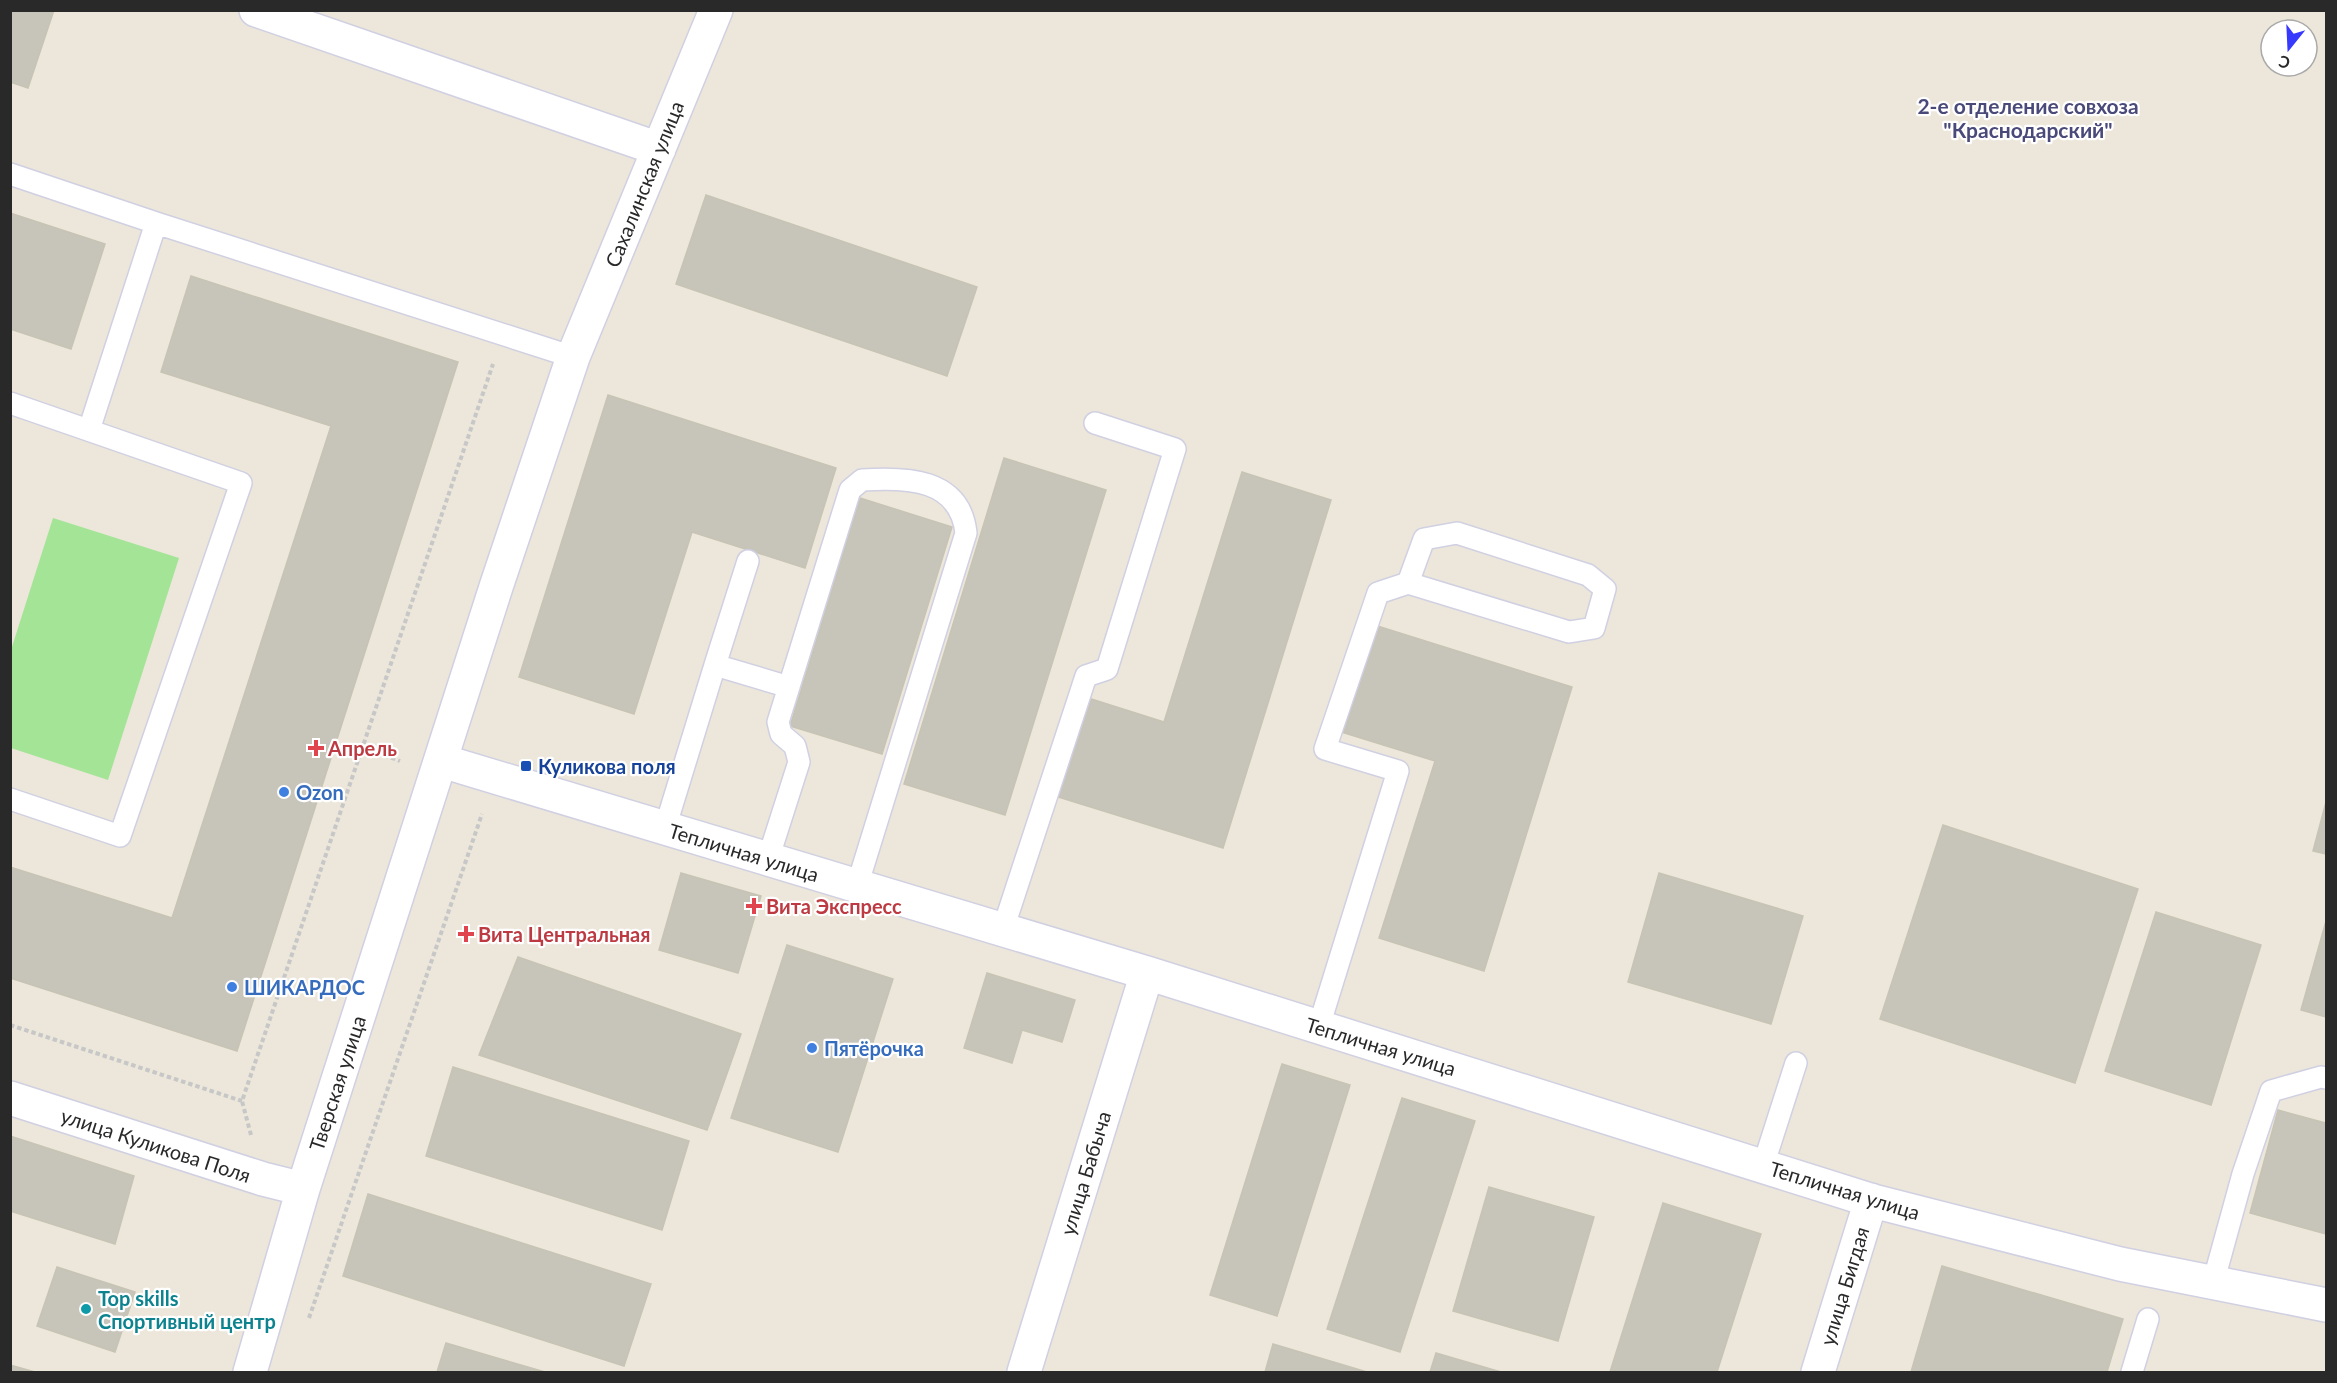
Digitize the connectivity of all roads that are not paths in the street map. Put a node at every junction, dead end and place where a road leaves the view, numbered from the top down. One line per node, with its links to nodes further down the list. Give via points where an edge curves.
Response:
1 (256, 10): 3 (street)
2 (716, 10): 3 (street, Сахалинская улица)
3 (659, 149): 6 (street, Сахалинская улица)
4 (10, 174): 5 (lane)
5 (156, 223): 6 (lane); 9 (lane)
6 (573, 357): 14 (street, Сахалинская улица)
7 (10, 403): 9 (lane)
8 (1095, 423): 19 (lane, via 1175,448 1107,669 1086,676)
9 (89, 430): 15 (lane, via 242,483 120,836)
10 (747, 561): 12 (lane)
11 (1408, 583): 11 (lane, via 1569,632 1594,628 1605,589 1588,574 1457,533 1424,539); 21 (lane, via 1378,593 1325,749 1398,771)
12 (715, 665): 13 (lane); 16 (lane)
13 (789, 687): 17 (lane, via 778,722 781,734 795,746 799,762); 18 (lane, via 850,490 862,480 909,479 953,499 964,516 966,533)
14 (442, 761): 16 (street, Тепличная улица); 26 (street, Тверская улица)
15 (10, 799)
16 (665, 828): 17 (street, Тепличная улица)
17 (768, 859): 18 (street, Тепличная улица)
18 (857, 886): 19 (street, Тепличная улица)
19 (1004, 929): 20 (street, Тепличная улица)
20 (1147, 973): 21 (street, Тепличная улица); 32 (street, улица Бабыча)
21 (1319, 1026): 25 (street, Тепличная улица)
22 (1796, 1063): 25 (lane)
23 (2326, 1078): 28 (lane, via 2271,1091 2242,1174)
24 (10, 1098): 26 (street, улица Куликова Поля)
25 (1762, 1166): 27 (street, Тепличная улица)
26 (303, 1189): 31 (street, Тверская улица)
27 (1871, 1200): 28 (street, Тепличная улица, via 2120,1264); 33 (street, улица Бигдая)
28 (2213, 1283): 29 (street, Тепличная улица)
29 (2326, 1305)
30 (2148, 1318): 34 (lane)
31 (250, 1372)
32 (1024, 1372)
33 (1818, 1372)
34 (2132, 1372)

